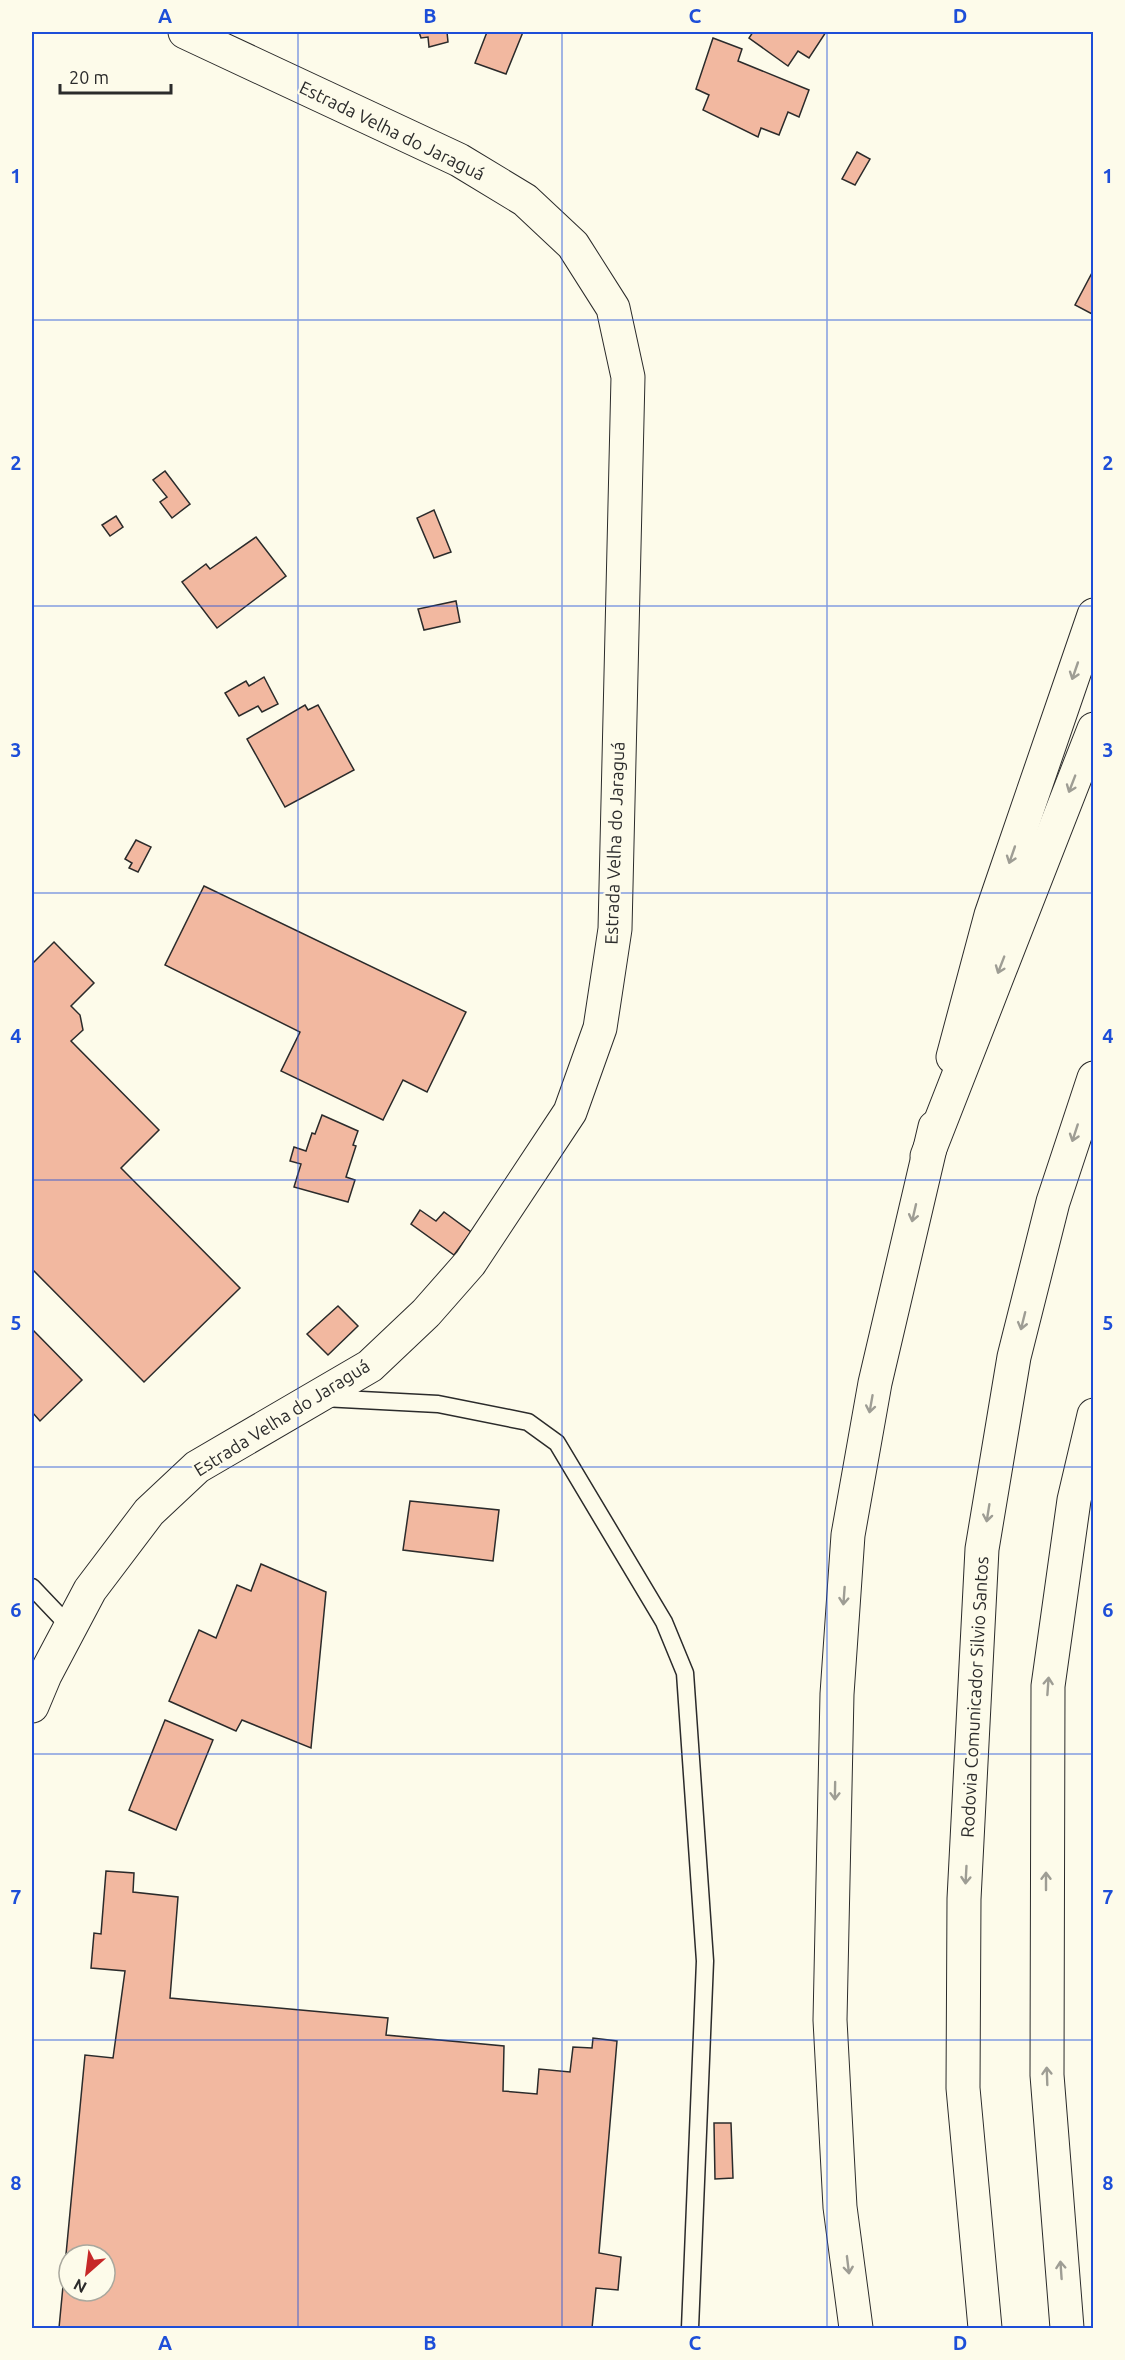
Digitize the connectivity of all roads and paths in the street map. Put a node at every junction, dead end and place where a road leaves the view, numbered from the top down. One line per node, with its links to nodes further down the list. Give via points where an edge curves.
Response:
1 (185, 32): 6 (main road, Estrada Velha do Jaraguá, via 459,159 525,200 573,245 613,308 628,376 615,929 600,1028 570,1112 470,1263 426,1313 370,1366)
2 (1094, 615): 5 (main road, one-way to 5, via 991,915)
3 (1094, 729): 5 (main road, one-way to 5)
4 (1094, 1078): 13 (main road, Rodovia Comunicador Silvio Santos, one-way to 13, via 1053,1202 1014,1357 982,1549 964,1899 963,2088)
5 (927, 1156): 11 (main road, one-way to 11, via 875,1383 848,1535 837,1694 830,2020 840,2207)
6 (315, 1398): 9 (main road, Estrada Velha do Jaraguá, via 197,1467 149,1512 90,1590); 12 (lane, via 438,1404 528,1422 557,1443 664,1622 685,1673 705,1961)
7 (1094, 1414): 14 (main road, one-way to 7, via 1047,2075 1048,1686 1074,1500)
8 (32, 1587): 9 (lane)
9 (70, 1626): 10 (main road, Estrada Velha do Jaraguá)
10 (32, 1706)
11 (855, 2327)
12 (690, 2328)
13 (985, 2328)
14 (1067, 2328)

